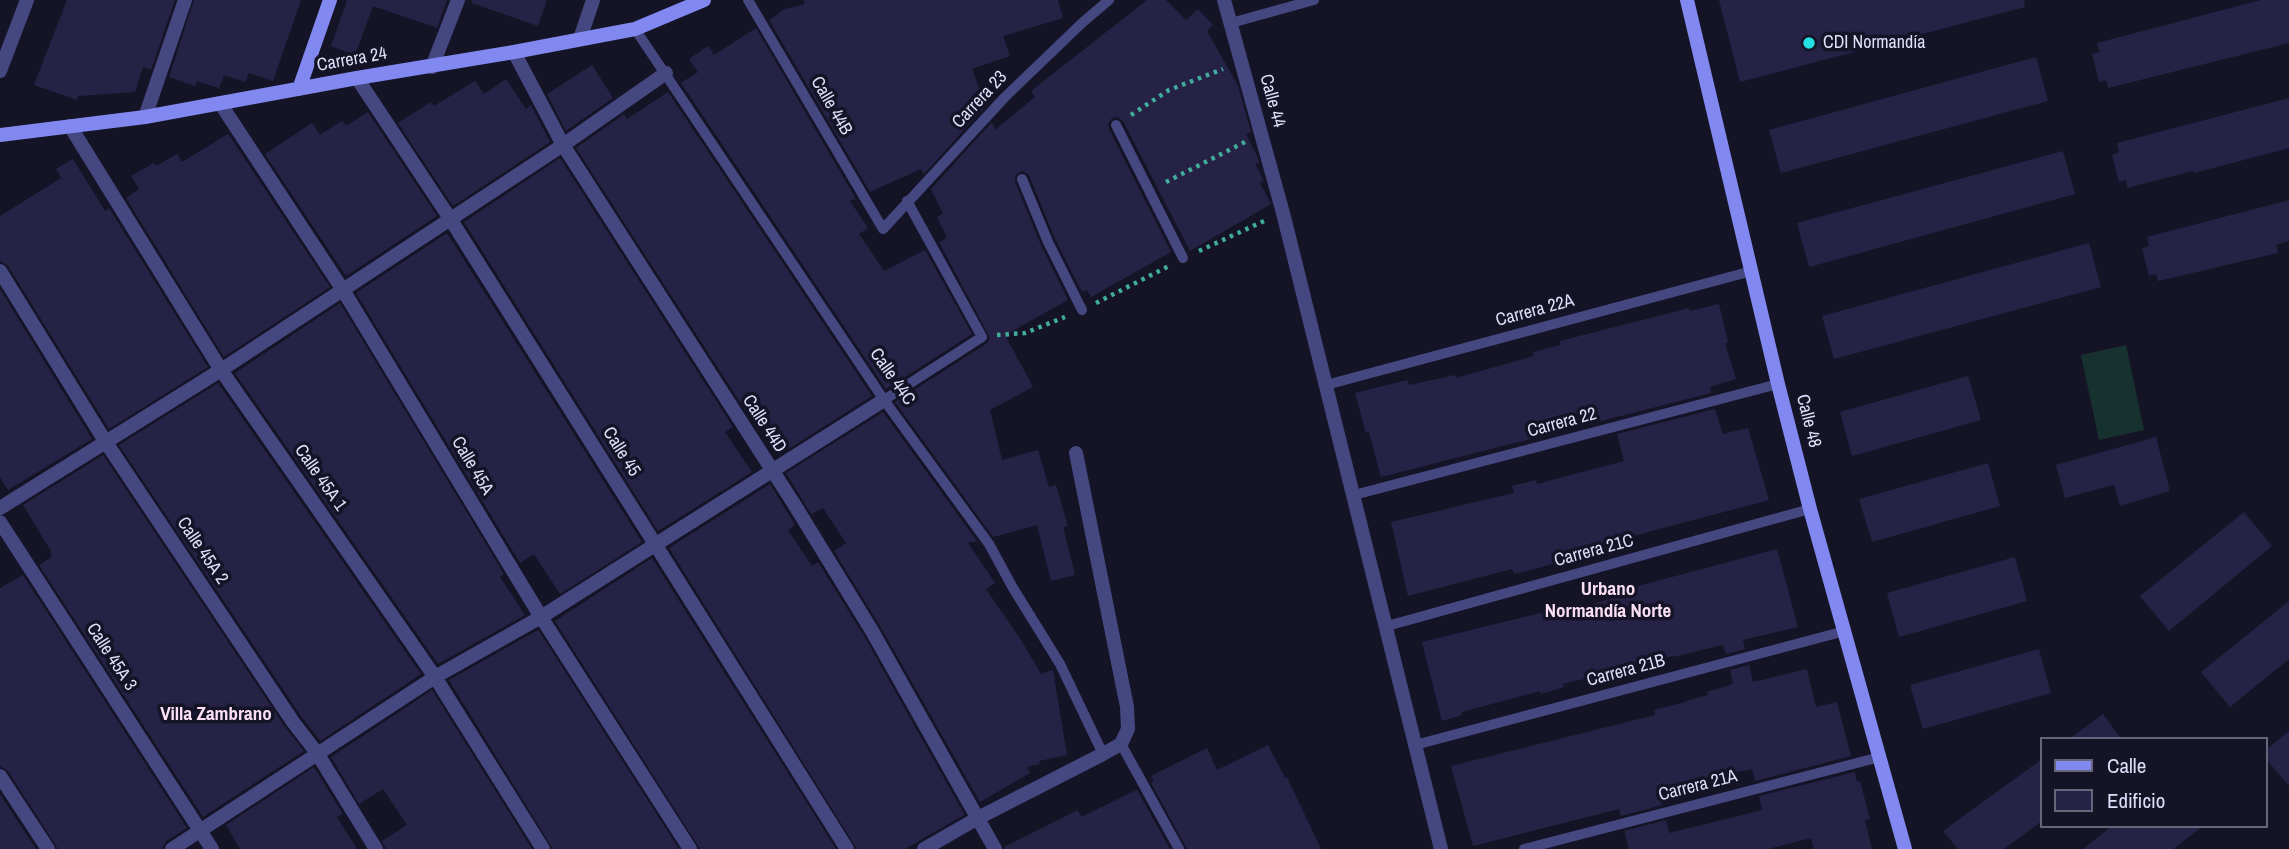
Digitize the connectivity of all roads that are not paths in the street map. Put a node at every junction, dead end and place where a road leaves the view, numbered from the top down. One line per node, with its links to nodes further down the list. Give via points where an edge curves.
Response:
1 (27, 0): 17 (street)
2 (185, 0): 22 (street)
3 (330, 0): 20 (street)
4 (458, 0): 16 (street)
5 (593, 0): 14 (street)
6 (704, 0): 13 (street, Carrera 24)
7 (748, 0): 30 (lane, Calle 44B)
8 (1109, 0): 28 (lane, Carrera 23, via 1005,97)
9 (1224, 0): 12 (street, Calle 44)
10 (1314, 0): 12 (lane)
11 (1687, 0): 33 (street, Calle 48)
12 (1231, 23): 38 (street, Calle 44)
13 (635, 29): 14 (street, Carrera 24); 18 (lane, Calle 44C)
14 (580, 39): 15 (street, Carrera 24)
15 (514, 52): 16 (street, Carrera 24); 26 (street, Calle 44D)
16 (432, 67): 19 (street, Carrera 24)
17 (0, 71)
18 (666, 73): 26 (street); 39 (lane, Calle 44C)
19 (357, 78): 20 (street, Carrera 24); 29 (street, Calle 45)
20 (299, 89): 21 (street, Carrera 24)
21 (220, 103): 22 (street, Carrera 24); 34 (street, Calle 45A)
22 (145, 117): 24 (street, Carrera 24)
23 (1116, 125): 31 (lane)
24 (70, 126): 25 (street, Carrera 24); 36 (street, Calle 45A 1)
25 (0, 135)
26 (563, 145): 29 (street); 42 (street, Calle 44D)
27 (1022, 179): 35 (lane)
28 (907, 201): 30 (lane, Carrera 23); 39 (lane, via 982,337)
29 (451, 219): 34 (street); 47 (street, Calle 45)
30 (883, 229)
31 (1184, 258)
32 (0, 271): 40 (street, Calle 45A 2)
33 (1752, 271): 37 (street, Calle 48); 38 (lane, Carrera 22A)
34 (343, 290): 36 (street); 48 (street, Calle 45A)
35 (1082, 310)
36 (221, 370): 40 (street); 51 (street, Calle 45A 1)
37 (1778, 384): 43 (lane, Carrera 22); 45 (street, Calle 48)
38 (1326, 385): 43 (street, Calle 44)
39 (884, 400): 42 (street); 55 (lane, Calle 44C, via 989,544 1060,664)
40 (105, 441): 44 (street); 54 (street, Calle 45A 2)
41 (1076, 453): 52 (street, via 1128,707 1128,729)
42 (771, 471): 47 (street); 58 (street, Calle 44D, via 872,631)
43 (1354, 495): 49 (street, Calle 44)
44 (0, 508)
45 (1810, 509): 49 (lane, Carrera 21C); 50 (street, Calle 48)
46 (0, 522): 59 (street, Calle 45A 3)
47 (656, 544): 48 (street); 66 (street, Calle 45)
48 (541, 617): 51 (street); 65 (street, Calle 45A)
49 (1387, 626): 53 (street, Calle 44)
50 (1845, 631): 53 (lane, Carrera 21B); 56 (street, Calle 48)
51 (435, 677): 54 (street); 64 (street, Calle 45A 1)
52 (1121, 744): 55 (street); 69 (lane)
53 (1415, 745): 70 (street, Calle 44)
54 (317, 753): 59 (street); 63 (street, Calle 45A 2)
55 (1103, 754): 58 (street)
56 (1880, 757): 71 (lane, Carrera 21A); 72 (street, Calle 48)
57 (0, 776): 60 (street)
58 (978, 818): 67 (street); 68 (street, Calle 44D)
59 (200, 831): 61 (street); 62 (street, Calle 45A 3)
60 (48, 849)
61 (172, 849)
62 (212, 849)
63 (376, 849)
64 (543, 849)
65 (690, 849)
66 (847, 849)
67 (924, 849)
68 (995, 849)
69 (1179, 849)
70 (1441, 849)
71 (1524, 849)
72 (1905, 849)

